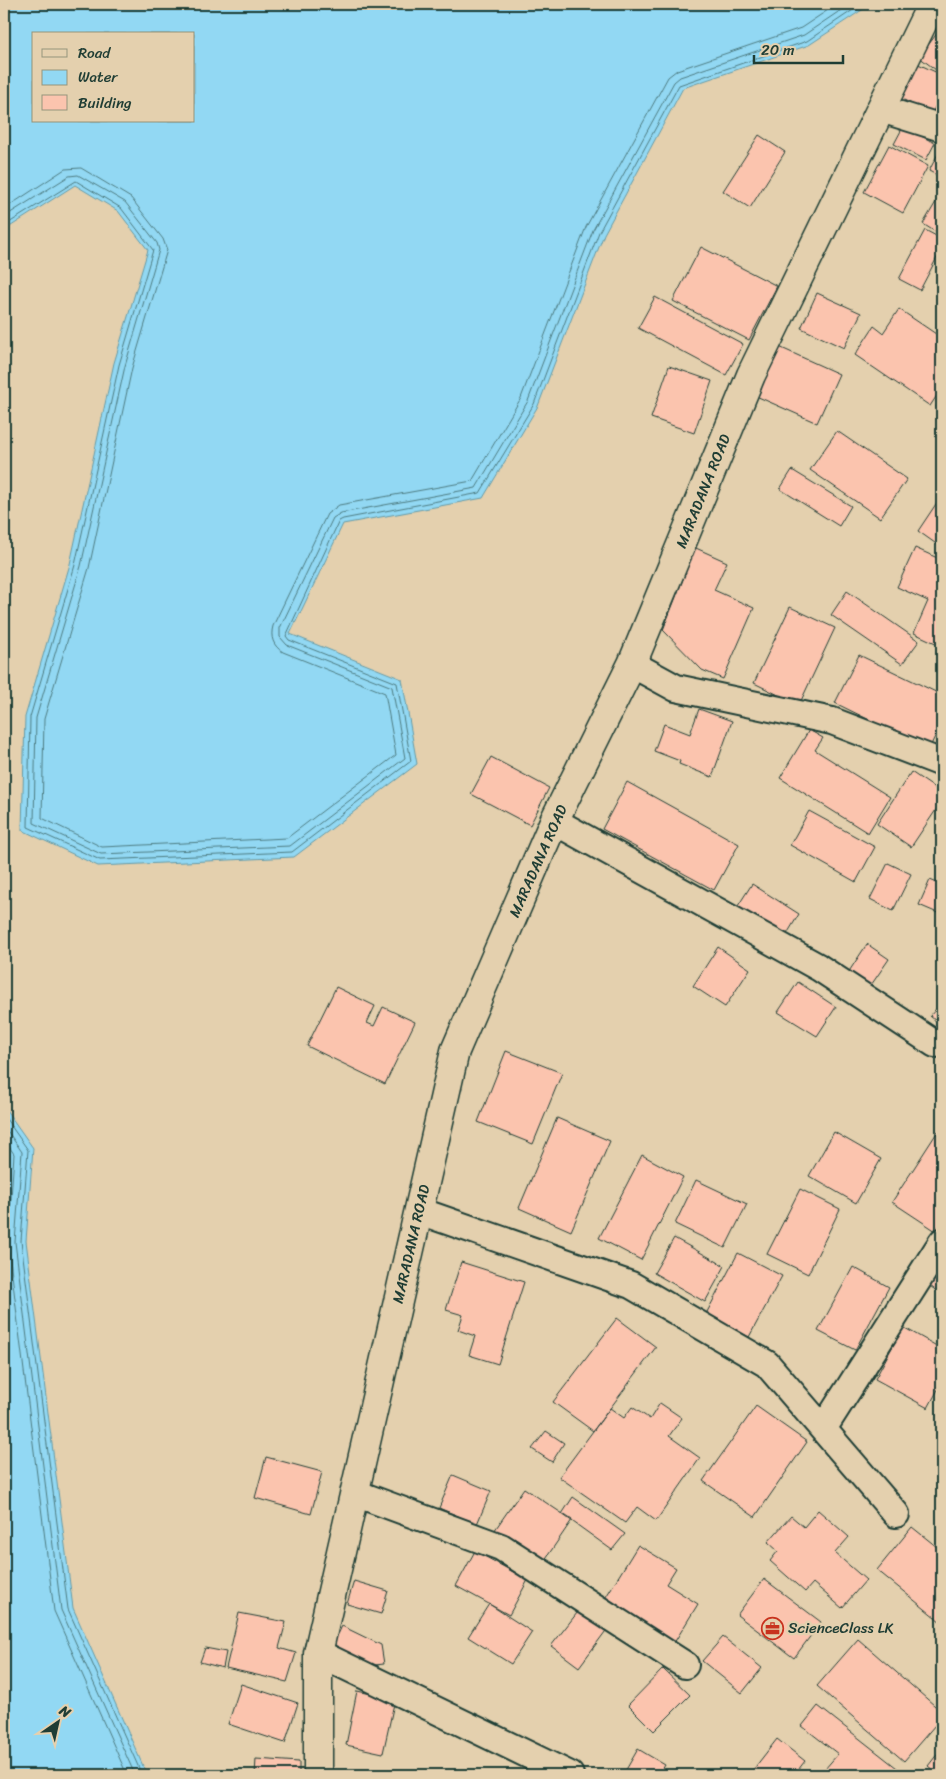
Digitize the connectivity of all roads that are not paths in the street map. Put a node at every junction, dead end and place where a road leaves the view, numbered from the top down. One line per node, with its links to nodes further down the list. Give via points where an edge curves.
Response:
1 (938, 4): 2 (street, MARADANA ROAD, via 926,16)
2 (881, 109): 3 (street); 4 (street, MARADANA ROAD, via 751,375)
3 (942, 128)
4 (632, 664): 5 (street, via 676,688 832,721); 6 (street, MARADANA ROAD)
5 (942, 763)
6 (554, 821): 7 (street, via 818,967); 8 (street, MARADANA ROAD, via 455,1051)
7 (935, 1044)
8 (419, 1211): 10 (street, via 631,1285 767,1364); 11 (street, MARADANA ROAD)
9 (942, 1242): 10 (street)
10 (823, 1429): 12 (street)
11 (355, 1493): 13 (street, MARADANA ROAD); 14 (street, via 501,1547)
12 (896, 1514)
13 (318, 1653): 15 (street, MARADANA ROAD); 16 (street)
14 (685, 1665)
15 (318, 1775)
16 (570, 1775)

